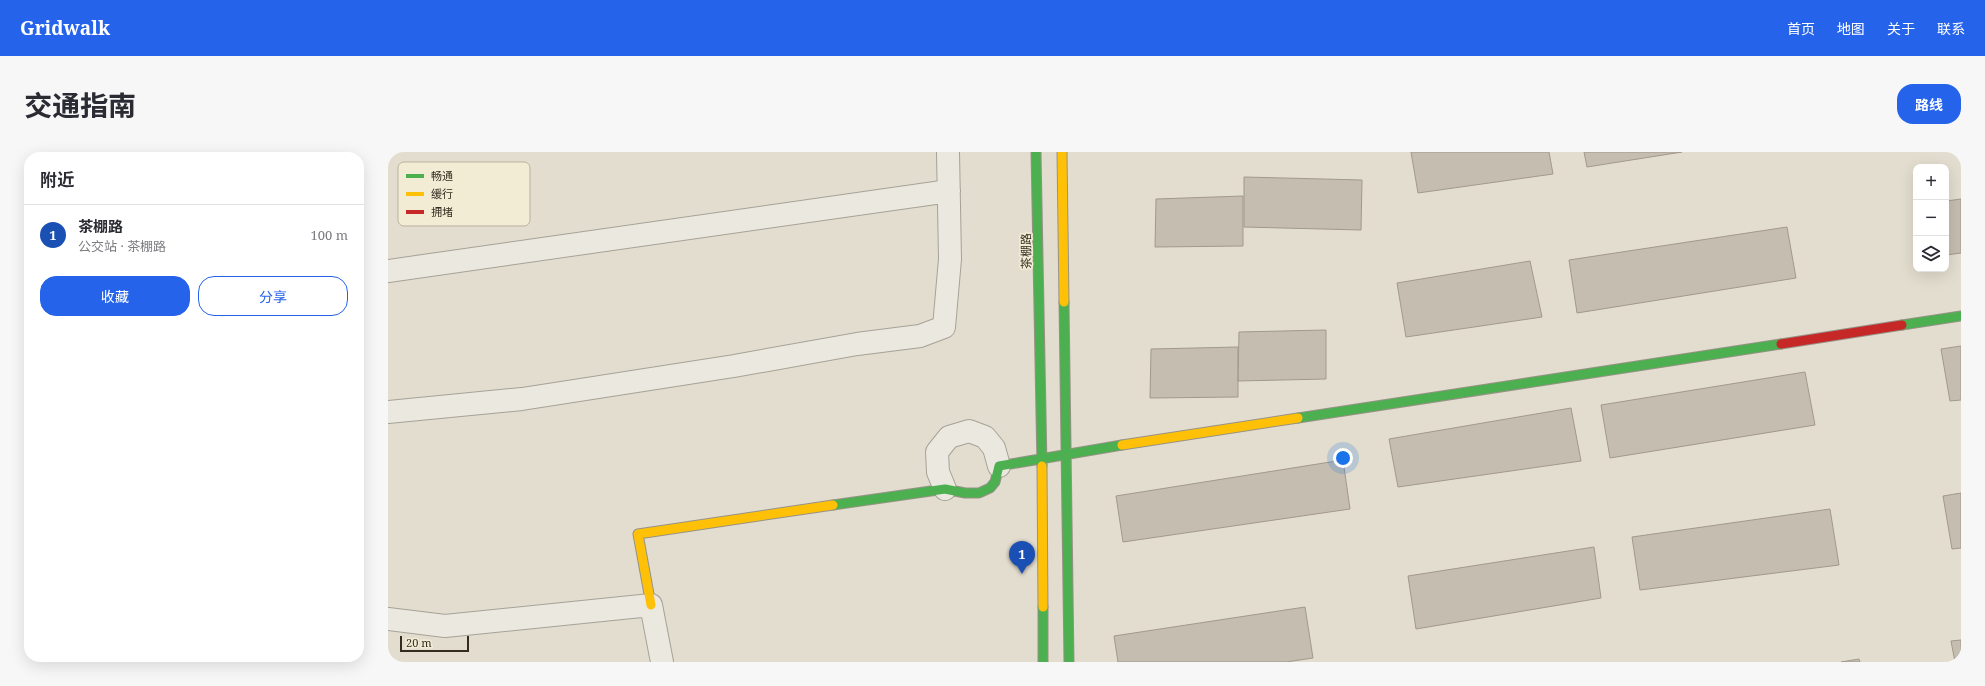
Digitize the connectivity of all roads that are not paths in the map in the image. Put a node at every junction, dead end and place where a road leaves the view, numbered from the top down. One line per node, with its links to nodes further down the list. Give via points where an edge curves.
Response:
1 (948, 152): 4 (street)
2 (1036, 152): 9 (street, 茶棚路)
3 (1062, 152): 8 (street)
4 (949, 191): 5 (street); 7 (street, via 950,259 944,327 920,336 522,399)
5 (388, 271)
6 (1961, 316): 8 (street)
7 (388, 412)
8 (1066, 454): 9 (street); 16 (street)
9 (1042, 458): 10 (street); 15 (street, 茶棚路)
10 (998, 466): 11 (street, via 995,482 984,492 968,495); 11 (street, via 994,448 985,437 970,431 949,437 937,452 938,472)
11 (945, 489): 12 (street, via 638,534)
12 (651, 605): 13 (street, via 444,626); 14 (street)
13 (388, 619)
14 (662, 662)
15 (1043, 662)
16 (1069, 662)

